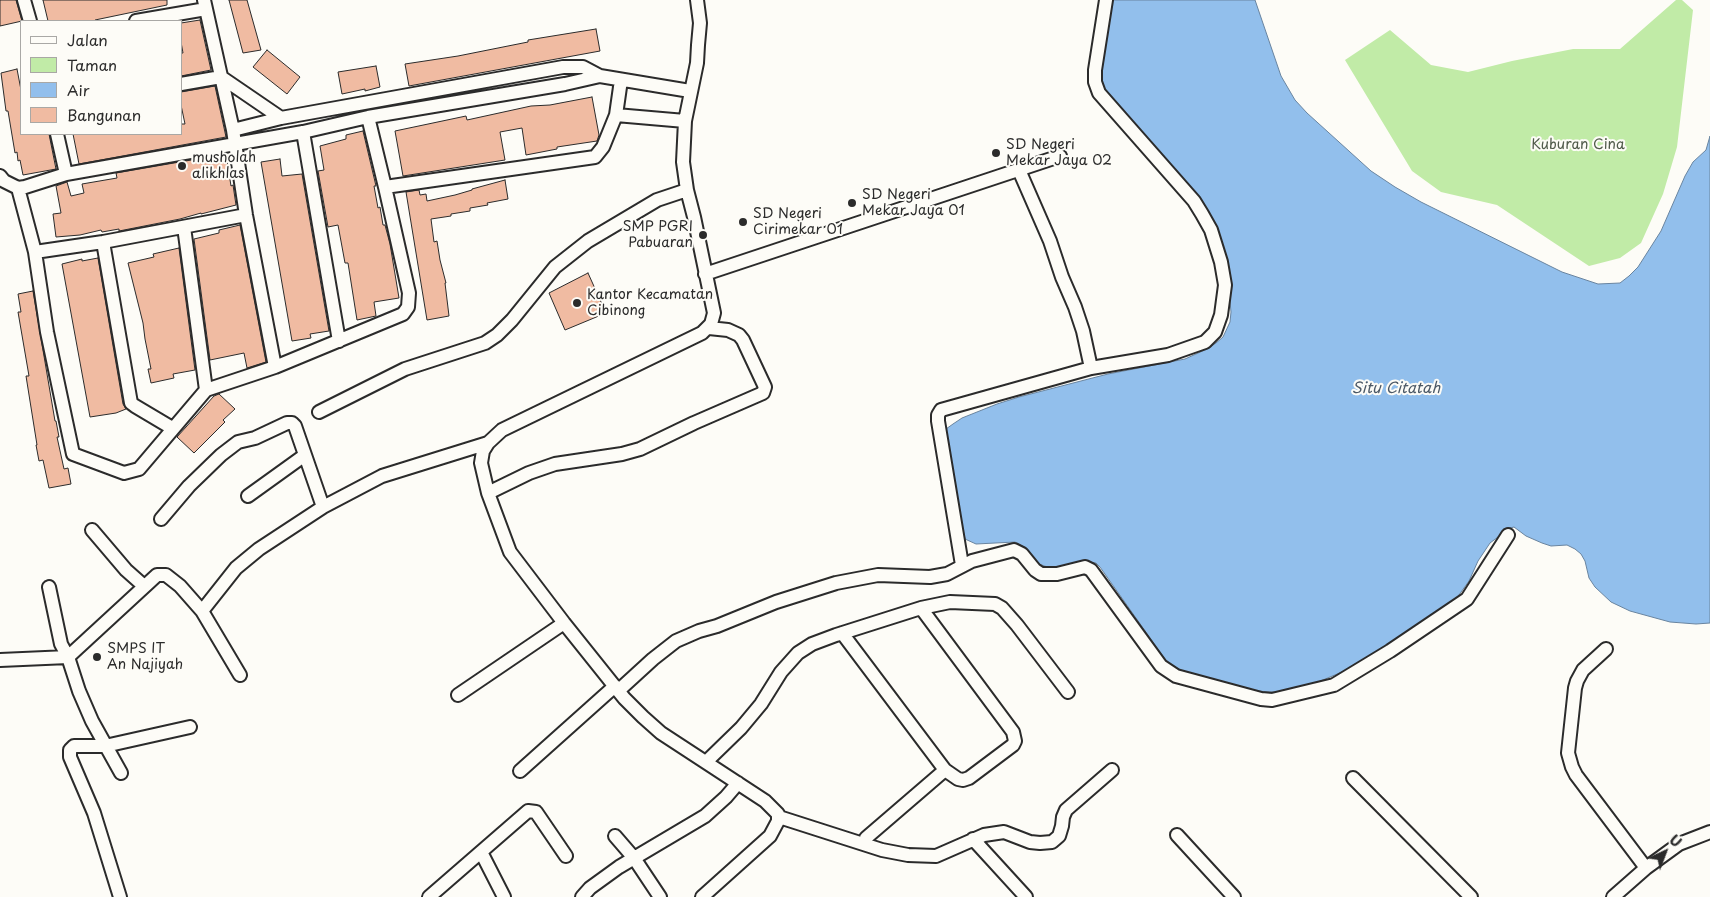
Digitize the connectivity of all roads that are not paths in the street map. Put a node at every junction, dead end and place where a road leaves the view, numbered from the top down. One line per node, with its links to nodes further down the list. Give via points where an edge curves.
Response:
1 (24, 0): 5 (street)
2 (1106, 0): 37 (street, via 1095,70 1099,93 1194,201 1212,230 1225,285 1219,322 1205,342 1168,355)
3 (700, 1): 11 (street, via 697,64)
4 (205, 4): 6 (street); 7 (street)
5 (30, 20)
6 (140, 20)
7 (221, 76): 10 (street); 12 (street); 18 (street)
8 (600, 76): 9 (street); 14 (street); 15 (street, via 583,67 564,67)
9 (621, 80): 11 (street); 13 (street)
10 (182, 84)
11 (690, 91): 16 (street)
12 (263, 106): 15 (street); 17 (street)
13 (616, 115): 16 (street); 26 (street, via 603,148 595,157)
14 (368, 117): 19 (street); 26 (street)
15 (281, 118): 17 (street)
16 (685, 121): 28 (street)
17 (252, 125): 18 (street); 21 (street)
18 (233, 130): 21 (street)
19 (303, 132): 21 (street); 35 (street)
20 (57, 135): 24 (street)
21 (240, 143): 24 (street); 29 (street)
22 (1060, 156): 23 (street)
23 (1019, 170): 33 (street); 37 (street, via 1075,307)
24 (66, 174): 27 (street)
25 (0, 176): 27 (street)
26 (385, 186): 35 (street, via 409,293 408,307 403,314)
27 (18, 188): 32 (street)
28 (686, 190): 33 (street); 39 (street, via 656,200 588,241 555,267 512,320 485,343 405,369)
29 (246, 215): 30 (street); 36 (street)
30 (184, 227): 31 (street); 38 (street)
31 (103, 242): 32 (street); 40 (street, via 131,403)
32 (35, 252): 40 (street, via 47,332 73,454 131,472 139,469)
33 (705, 274): 34 (street, via 714,313)
34 (709, 328): 41 (street, via 502,430); 43 (street, via 728,330 743,340 765,387 763,393 640,449 556,464)
35 (339, 341): 36 (street)
36 (275, 367): 38 (street)
37 (1091, 368): 49 (street, via 941,410 938,421)
38 (206, 390): 40 (street)
39 (318, 412)
40 (172, 428)
41 (488, 443): 43 (street, via 481,463); 45 (street, via 382,476)
42 (305, 455): 44 (street); 45 (street); 46 (street, via 292,423 238,442 210,464)
43 (488, 493): 54 (street, via 510,552)
44 (248, 496)
45 (323, 507): 53 (street, via 236,568)
46 (161, 520)
47 (92, 530): 50 (street)
48 (1508, 535): 49 (street, via 1466,599 1334,685 1272,700 1176,676 1168,671 1161,666 1095,574 1085,567 1057,574 1041,574 1014,550)
49 (962, 565): 60 (street, via 939,576 878,576 836,583 776,602 676,641)
50 (144, 586): 53 (street, via 157,575 166,575); 57 (street)
51 (49, 587): 57 (street)
52 (921, 608): 55 (street); 61 (street, via 950,602 999,606 1014,620); 66 (street, via 1015,738 1013,745 968,778 958,779)
53 (202, 611): 59 (street)
54 (564, 623): 60 (street); 62 (street)
55 (842, 633): 65 (street, via 812,644 791,659 756,710); 66 (street)
56 (1606, 649): 81 (street, via 1583,670 1577,681 1568,752 1576,775)
57 (68, 657): 58 (street); 64 (street, via 79,692)
58 (0, 660)
59 (240, 675)
60 (616, 688): 65 (street, via 661,733); 68 (street)
61 (1068, 692)
62 (458, 695)
63 (190, 727): 64 (street)
64 (105, 746): 69 (street); 82 (street, via 74,746 70,757 95,815)
65 (706, 762): 71 (street)
66 (945, 770): 76 (street)
67 (1112, 770): 77 (street, via 1066,810 1059,836 1052,842 1030,842 1004,832)
68 (520, 771)
69 (121, 773)
70 (1353, 778): 90 (street)
71 (738, 783): 72 (street, via 765,801); 80 (street, via 705,816)
72 (779, 817): 77 (street, via 882,850 908,855 936,856); 87 (street, via 770,836)
73 (1710, 832): 81 (street, via 1679,844)
74 (615, 836): 80 (street)
75 (1177, 836): 89 (street)
76 (866, 838)
77 (973, 839): 88 (street)
78 (480, 852): 79 (street, via 530,810 539,815); 83 (street); 84 (street)
79 (566, 856)
80 (634, 858): 85 (street, via 597,882); 86 (street)
81 (1646, 868): 91 (street)
82 (120, 897)
83 (428, 897)
84 (504, 897)
85 (582, 897)
86 (660, 897)
87 (702, 897)
88 (1026, 897)
89 (1234, 897)
90 (1471, 897)
91 (1614, 897)

